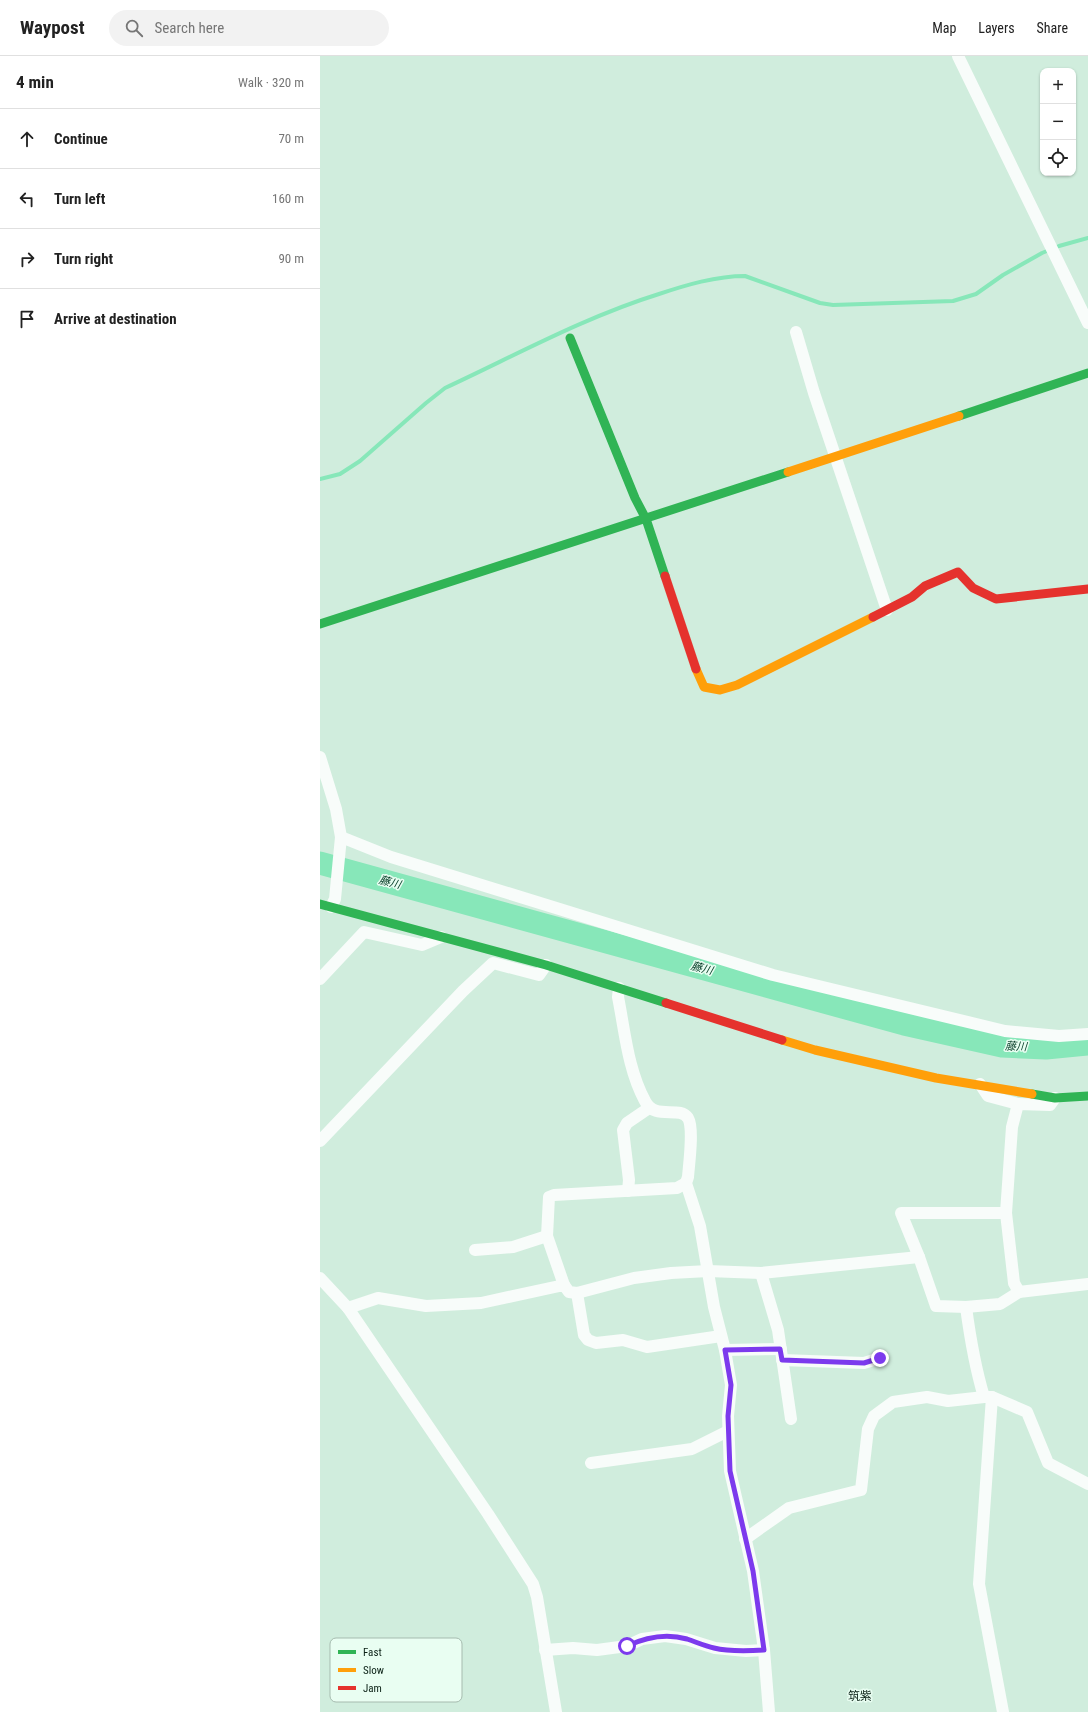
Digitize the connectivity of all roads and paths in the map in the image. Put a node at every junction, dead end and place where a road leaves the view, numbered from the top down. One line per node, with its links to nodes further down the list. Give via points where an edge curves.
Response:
1 (958, 56): 2 (street)
2 (1088, 323)
3 (796, 332): 6 (street)
4 (570, 338): 7 (street, via 635,498)
5 (1088, 373): 6 (street)
6 (836, 456): 7 (street); 9 (street)
7 (646, 519): 9 (street, via 704,687 720,690 737,685); 10 (street)
8 (1088, 590): 9 (street, via 996,599 973,588 958,572 925,586 912,597)
9 (887, 610)
10 (320, 624)
11 (320, 757): 12 (street, via 336,809)
12 (341, 841): 13 (street); 18 (street, via 773,975 1005,1030 1060,1036)
13 (329, 903): 14 (street)
14 (441, 937): 15 (street); 16 (street, via 422,945 364,932)
15 (546, 965): 17 (street); 24 (street, via 539,974 492,963)
16 (320, 979)
17 (619, 988): 19 (street, via 816,1050 936,1078); 23 (street, via 618,997 634,1076)
18 (1088, 1034)
19 (980, 1084): 21 (street); 22 (street, via 988,1096)
20 (1088, 1096): 21 (street)
21 (1055, 1098): 22 (street, via 1050,1105)
22 (1018, 1104): 27 (street, via 1012,1127)
23 (649, 1108): 25 (street, via 654,1112 682,1114 688,1118 690,1129); 26 (street, via 627,1123 623,1130)
24 (320, 1141)
25 (686, 1183): 26 (street, via 677,1188); 31 (street, via 700,1226)
26 (628, 1191): 28 (street, via 549,1197)
27 (1006, 1213): 30 (street, via 901,1213); 36 (street, via 1014,1283)
28 (547, 1236): 29 (street, via 513,1247); 35 (street)
29 (475, 1250)
30 (919, 1257): 32 (street); 38 (street, via 936,1306)
31 (708, 1271): 32 (street); 37 (street, via 634,1278); 40 (street)
32 (761, 1273): 42 (street, via 778,1330)
33 (320, 1278): 39 (street)
34 (1088, 1284): 36 (street)
35 (564, 1285): 37 (street, via 569,1292); 39 (street, via 481,1303 426,1306 378,1298)
36 (1019, 1292): 38 (street, via 1000,1304)
37 (577, 1293): 40 (street, via 584,1335 596,1343 623,1340 647,1348)
38 (966, 1307): 44 (street, via 969,1329)
39 (348, 1308): 50 (street, via 533,1584)
40 (721, 1336): 41 (street)
41 (725, 1350): 42 (street); 46 (street, via 731,1385)
42 (781, 1355): 43 (street, via 864,1363); 45 (street)
43 (880, 1358)
44 (988, 1397): 48 (street, via 1027,1412 1048,1463); 49 (street, via 948,1401 927,1396 893,1402 874,1416 868,1429 861,1490 788,1508); 54 (street, via 979,1584)
45 (791, 1419)
46 (728, 1431): 47 (street, via 692,1449); 49 (street, via 730,1471)
47 (591, 1463)
48 (1088, 1484)
49 (745, 1539): 51 (street, via 753,1571)
50 (545, 1650): 51 (street, via 597,1650 627,1646 642,1639 665,1636 715,1648); 52 (street)
51 (764, 1650): 53 (street)
52 (556, 1712)
53 (769, 1712)
54 (1003, 1712)

